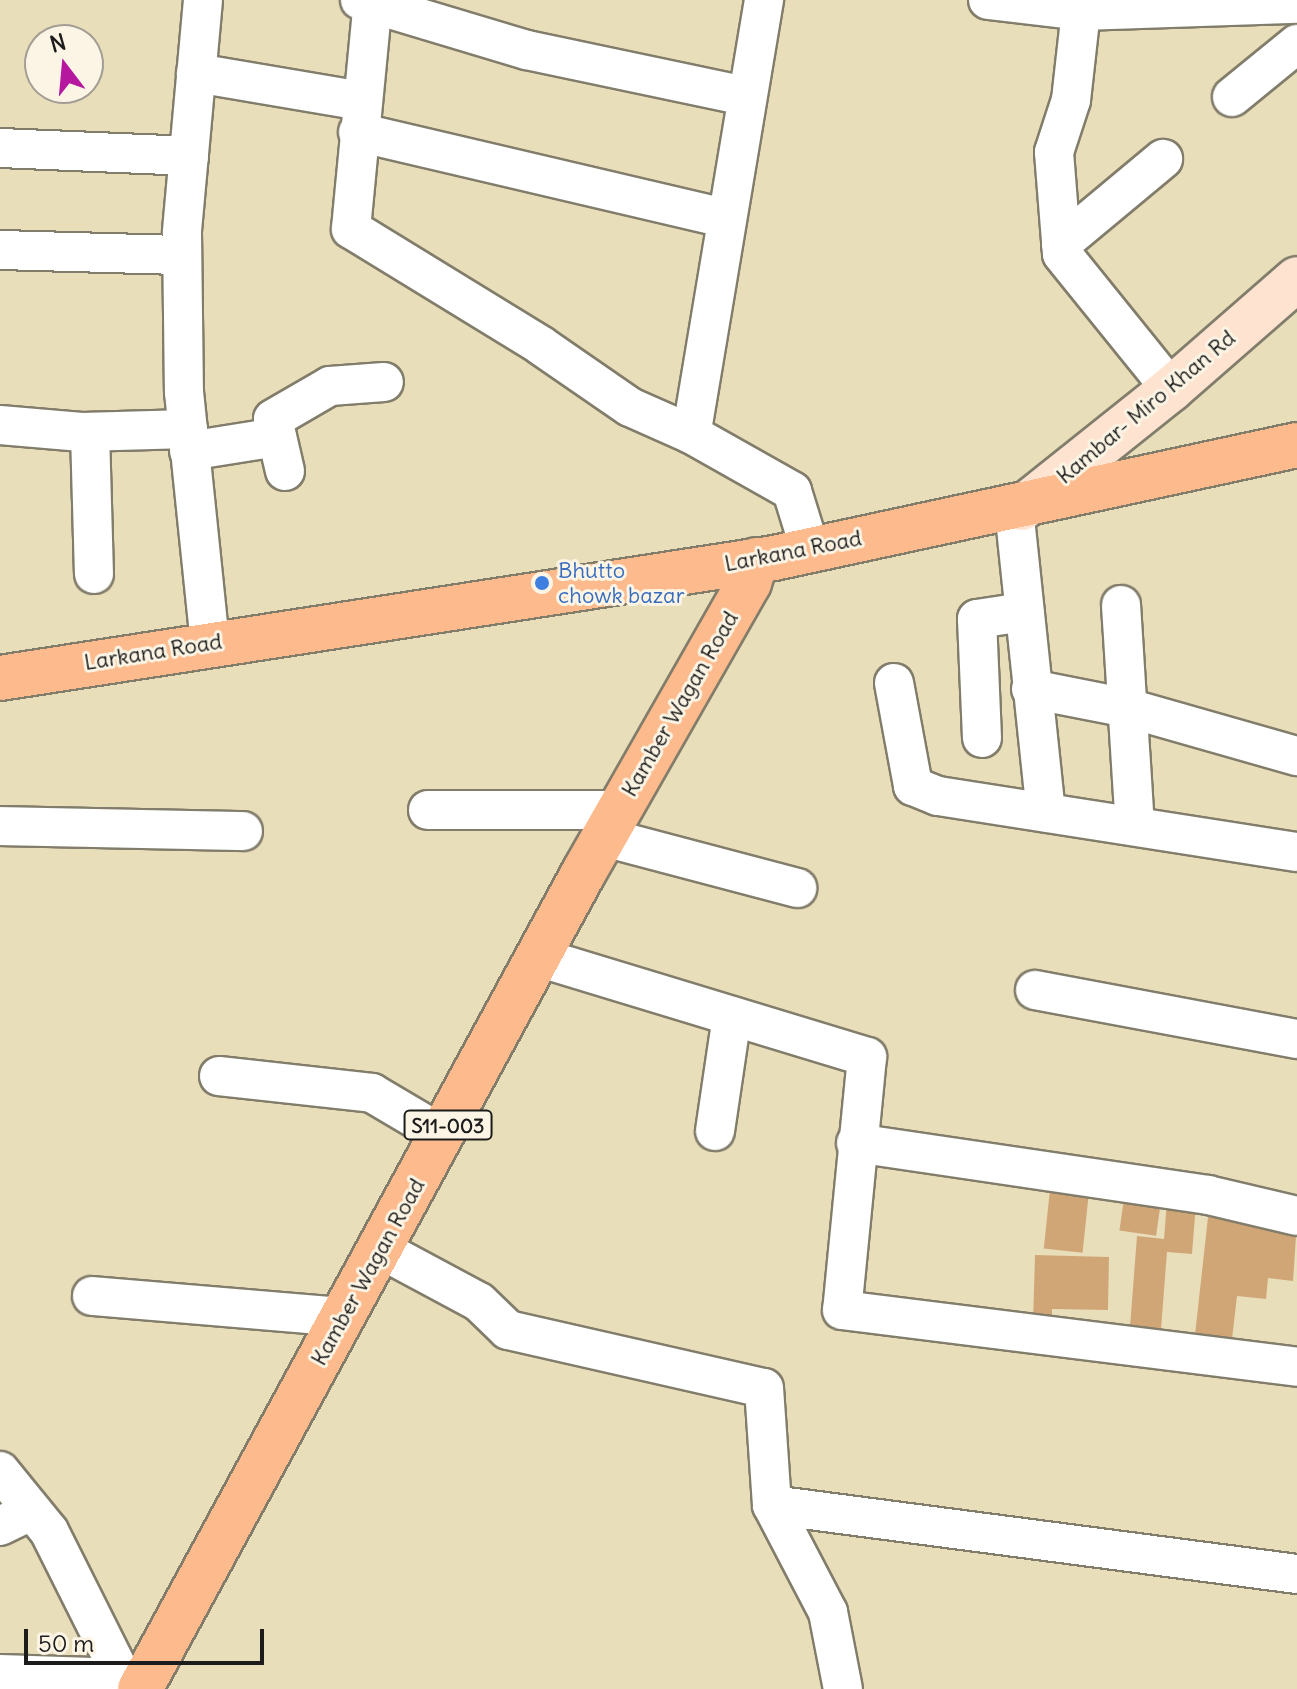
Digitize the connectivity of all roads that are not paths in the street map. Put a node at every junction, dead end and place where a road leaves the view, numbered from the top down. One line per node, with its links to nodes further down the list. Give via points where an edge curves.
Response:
1 (203, 0): 9 (street)
2 (764, 0): 10 (street)
3 (988, 0): 7 (street)
4 (368, 1): 10 (street, via 527,50); 12 (street)
5 (1164, 3): 6 (street); 7 (street)
6 (1297, 4)
7 (1081, 11): 17 (street, via 1071,100 1054,152)
8 (1297, 44): 11 (street)
9 (196, 73): 12 (street); 14 (street)
10 (746, 96): 16 (street)
11 (1232, 97)
12 (360, 116): 16 (street); 25 (street, via 351,229 630,407)
13 (0, 148): 14 (street)
14 (189, 156): 19 (street)
15 (1163, 159): 17 (street)
16 (725, 218): 25 (street)
17 (1061, 244): 22 (street, via 1062,254)
18 (0, 250): 19 (street)
19 (182, 255): 26 (street)
20 (1297, 279): 22 (main road, Kambar- Miro Khan Rd)
21 (384, 382): 26 (street, via 330,386 273,419 281,454)
22 (1171, 389): 29 (main road, Kambar- Miro Khan Rd)
23 (0, 425): 24 (street)
24 (90, 432): 26 (street); 32 (street)
25 (691, 434): 30 (street, via 792,491)
26 (188, 440): 35 (street)
27 (1297, 445): 29 (main road, Larkana Road)
28 (1297, 470): 29 (main road, Larkana Road)
29 (1013, 521): 30 (main road, Larkana Road); 31 (main road, Larkana Road); 34 (street)
30 (810, 549): 31 (main road, Larkana Road)
31 (752, 572): 35 (main road, Larkana Road); 39 (main road, Larkana Road); 45 (main road, Kamber Wagan Road / S11-003)
32 (94, 574)
33 (1121, 605): 40 (street)
34 (1024, 612): 38 (street); 41 (street, via 977,619)
35 (210, 643): 36 (main road, Larkana Road)
36 (0, 678)
37 (894, 683): 44 (street, via 913,786 938,796)
38 (1031, 689): 40 (street); 44 (street)
39 (0, 701)
40 (1128, 708): 42 (street); 47 (street)
41 (982, 738)
42 (1297, 756)
43 (428, 810): 45 (street)
44 (1046, 812): 47 (street)
45 (612, 824): 50 (street); 51 (main road, Kamber Wagan Road / S11-003)
46 (0, 826): 48 (street)
47 (1135, 826): 49 (street)
48 (243, 831)
49 (1297, 852)
50 (797, 888)
51 (538, 957): 53 (street); 57 (main road, Kamber Wagan Road / S11-003)
52 (1035, 990): 54 (street)
53 (732, 1016): 56 (street); 58 (street, via 867,1057)
54 (1297, 1039)
55 (219, 1076): 57 (street, via 372,1093)
56 (715, 1131)
57 (443, 1135): 60 (main road, Kamber Wagan Road / S11-003)
58 (856, 1143): 59 (street, via 1208,1195); 63 (street, via 842,1310)
59 (1297, 1216)
60 (382, 1250): 62 (main road, Kamber Wagan Road / S11-003); 65 (street, via 479,1302 508,1330 764,1388)
61 (92, 1296): 62 (street)
62 (343, 1317): 69 (main road, Kamber Wagan Road / S11-003)
63 (1297, 1367)
64 (0, 1471): 66 (street)
65 (772, 1505): 67 (street); 70 (street, via 828,1612)
66 (15, 1518): 69 (street, via 49,1531)
67 (1297, 1574)
68 (0, 1674): 69 (street)
69 (131, 1685)
70 (843, 1689)

